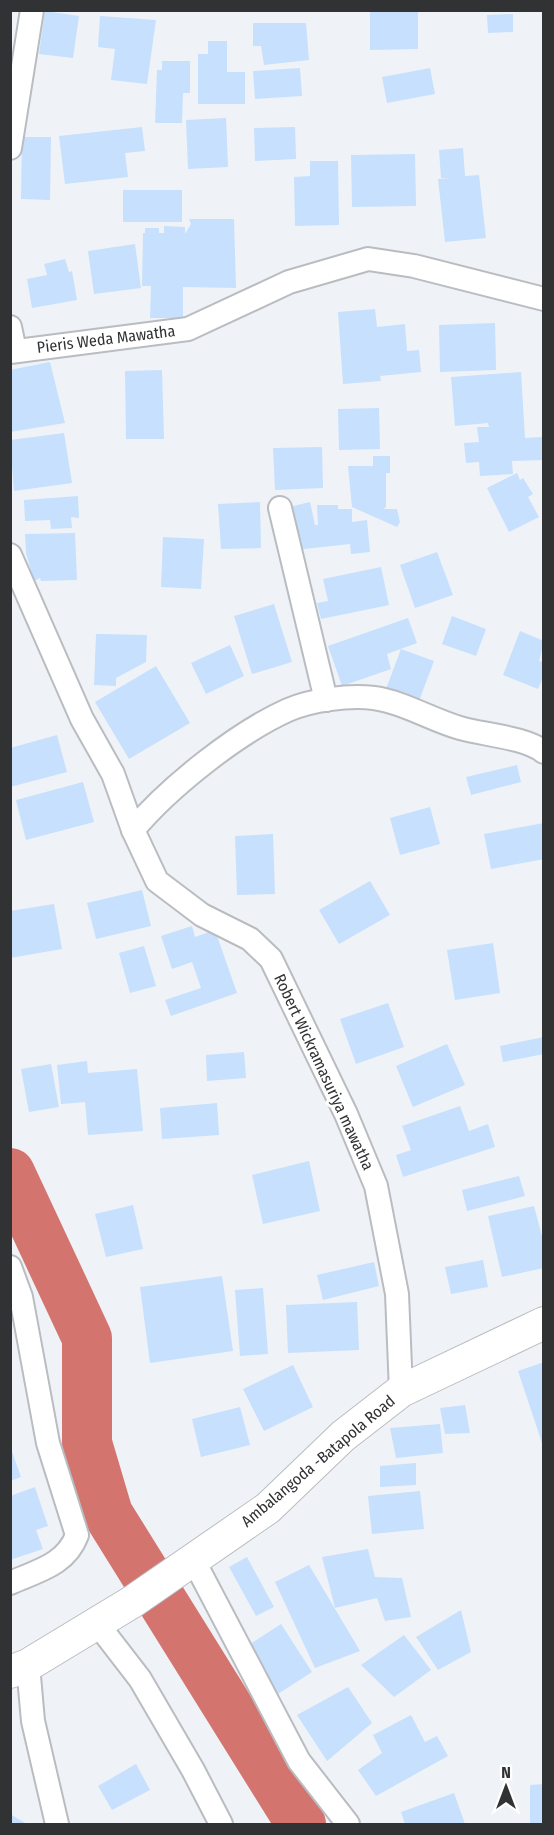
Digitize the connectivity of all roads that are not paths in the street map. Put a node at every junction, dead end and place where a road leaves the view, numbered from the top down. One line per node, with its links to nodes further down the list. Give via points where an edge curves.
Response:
1 (32, 10): 2 (street)
2 (10, 148)
3 (543, 299): 5 (street, Pieris Weda Mawatha, via 414,266 368,259 289,282 188,329)
4 (10, 327): 5 (street)
5 (13, 352)
6 (280, 508): 8 (street)
7 (10, 555): 10 (street, Robert Wickramasuriya mawatha, via 82,719 113,774)
8 (326, 700): 9 (street, via 374,699 487,736 513,739); 10 (street, via 290,709 207,762 154,805)
9 (543, 752)
10 (134, 830): 13 (street, Robert Wickramasuriya mawatha, via 157,881 202,915 250,939 271,959 313,1044 376,1186 397,1294)
11 (10, 1267): 15 (street, via 21,1297 48,1443 77,1535 69,1552 56,1564)
12 (543, 1323): 13 (main road, Ambalangoda -Batapola Road)
13 (400, 1391): 14 (main road, Ambalangoda -Batapola Road, via 342,1436 268,1508)
14 (188, 1565): 16 (main road, Ambalangoda -Batapola Road); 20 (street, via 299,1761)
15 (10, 1583)
16 (96, 1622): 17 (main road, Ambalangoda -Batapola Road); 19 (street, via 140,1679)
17 (19, 1669): 18 (street)
18 (57, 1824)
19 (221, 1824)
20 (348, 1824)

